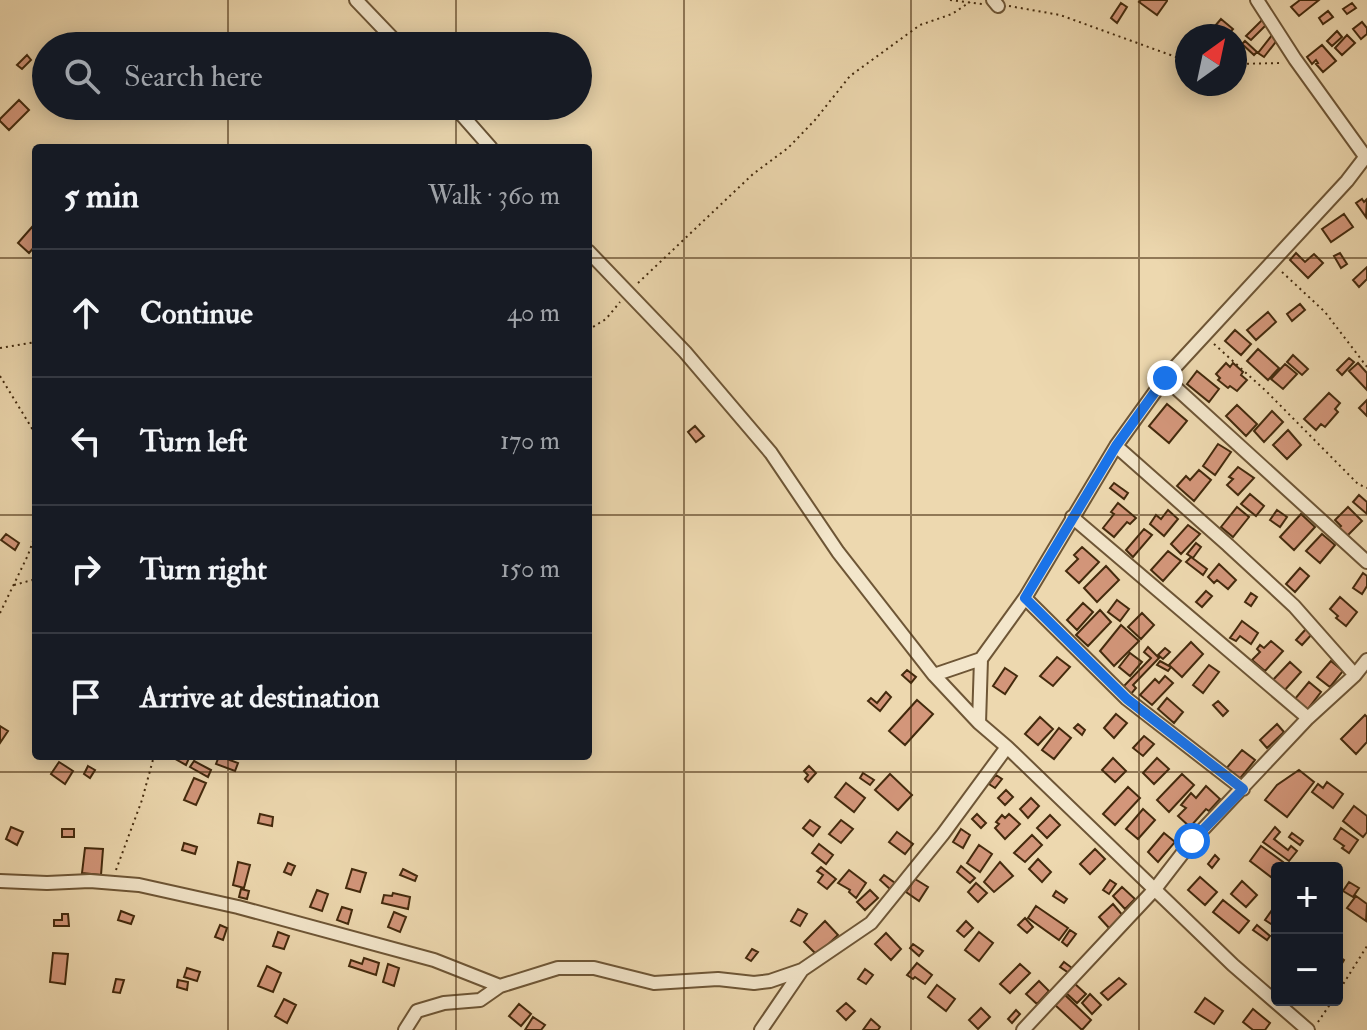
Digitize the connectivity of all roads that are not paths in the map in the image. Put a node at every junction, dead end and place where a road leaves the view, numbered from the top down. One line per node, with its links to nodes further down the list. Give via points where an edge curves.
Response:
1 (356, 0): 3 (street)
2 (1257, 0): 6 (street)
3 (387, 32)
4 (466, 120): 5 (street)
5 (487, 144)
6 (1366, 157): 8 (street)
7 (592, 255): 15 (street, via 685,352 771,453 838,552)
8 (1165, 378): 9 (street); 11 (street)
9 (1116, 446): 10 (street); 16 (street, via 1294,606)
10 (1072, 517): 12 (street); 17 (street)
11 (1367, 562)
12 (1025, 598): 13 (street); 20 (street, via 1127,699)
13 (981, 659): 15 (street); 18 (street)
14 (1367, 660): 16 (street)
15 (934, 675): 18 (street)
16 (1355, 675): 17 (street)
17 (1308, 718): 20 (street)
18 (979, 723): 19 (street)
19 (1007, 747): 22 (street); 23 (street, via 871,923)
20 (1243, 789): 22 (street)
21 (0, 881): 24 (street, via 139,885 434,960)
22 (1155, 889): 27 (street); 28 (street)
23 (802, 970): 24 (street, via 754,983 654,983 594,968 558,968); 26 (street)
24 (500, 986): 25 (street, via 480,1000 417,1011)
25 (405, 1030)
26 (761, 1030)
27 (1023, 1030)
28 (1310, 1030)

